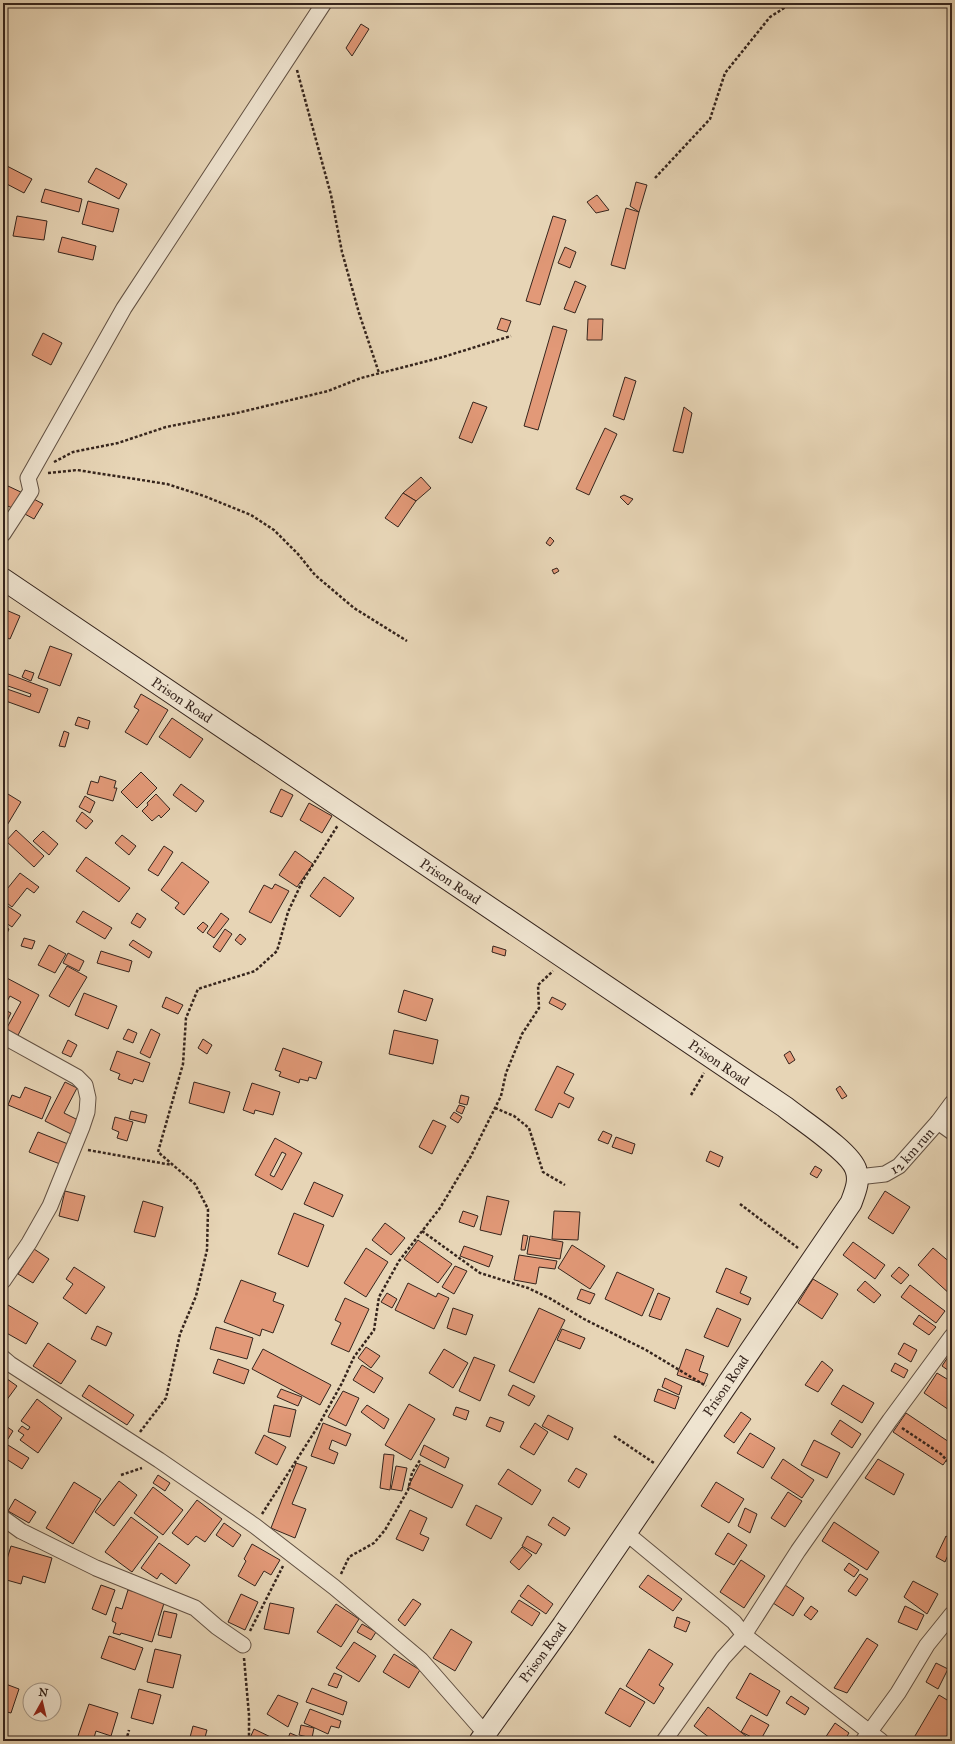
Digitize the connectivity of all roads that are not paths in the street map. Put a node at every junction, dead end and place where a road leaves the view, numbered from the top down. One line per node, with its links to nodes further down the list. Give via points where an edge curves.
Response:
1 (324, 3): 2 (street, via 124,308 28,478 31,491)
2 (3, 534)
3 (3, 579): 8 (street, Prison Road, via 785,1107 844,1153 856,1169)
4 (3, 1036): 9 (street, via 77,1077 85,1085 88,1098 87,1112 50,1206)
5 (952, 1103): 6 (street, 12 km run)
6 (938, 1122): 7 (street); 8 (street, 12 km run, via 899,1166 885,1174)
7 (952, 1132)
8 (858, 1177): 13 (street, Prison Road, via 851,1203)
9 (3, 1281)
10 (952, 1336): 15 (street, via 798,1551)
11 (3, 1358): 17 (street, via 255,1526 334,1587 421,1660)
12 (3, 1518): 16 (street, via 21,1531 96,1568 195,1608)
13 (626, 1532): 15 (street, via 734,1622); 17 (street, Prison Road)
14 (952, 1614): 18 (street, via 927,1645)
15 (744, 1635): 18 (street); 19 (street, via 724,1658)
16 (242, 1645)
17 (483, 1737)
18 (871, 1738)
19 (664, 1741)

